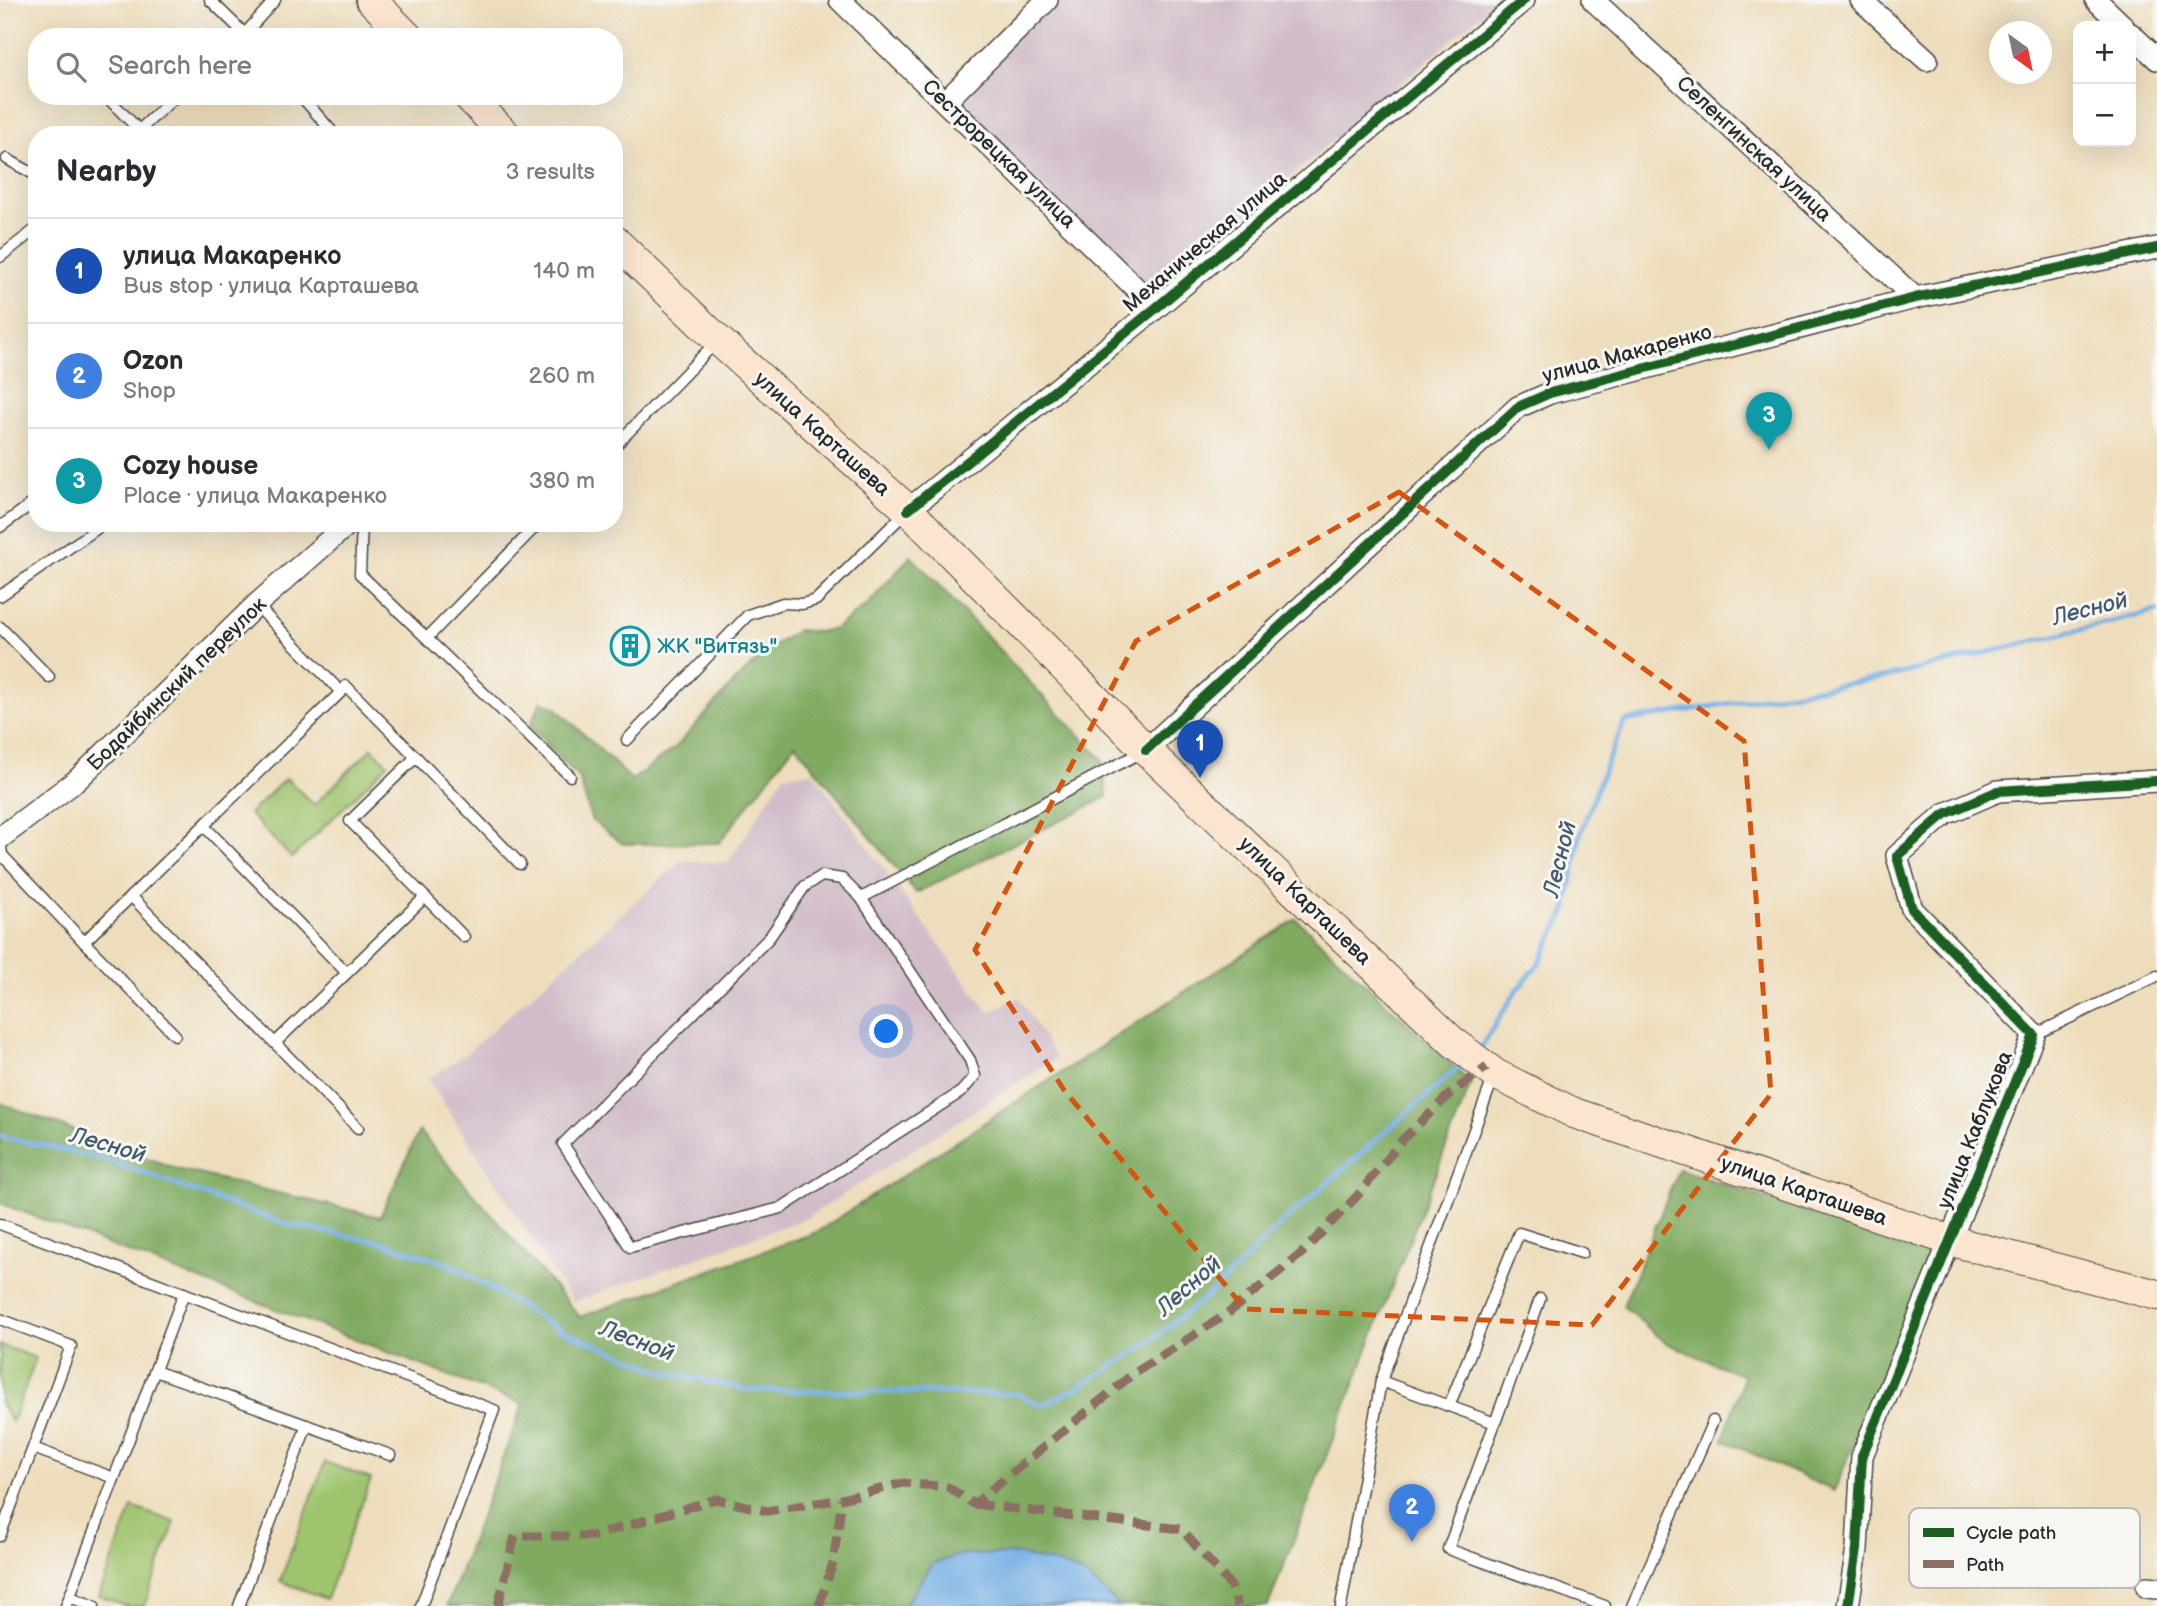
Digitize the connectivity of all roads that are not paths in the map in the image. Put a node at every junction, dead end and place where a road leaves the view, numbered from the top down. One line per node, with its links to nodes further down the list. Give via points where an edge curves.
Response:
1 (211, 0): 11 (lane)
2 (275, 0): 12 (lane)
3 (839, 0): 17 (street, Сестрорецкая улица)
4 (1047, 0): 17 (street)
5 (1524, 0): 33 (street, Механическая улица)
6 (1593, 0): 32 (street, Селенгинская улица)
7 (1861, 0): 16 (street)
8 (2096, 0): 10 (street)
9 (376, 2): 13 (main road)
10 (2118, 21)
11 (237, 28)
12 (252, 28)
13 (400, 28)
14 (2136, 39): 15 (street)
15 (2157, 59)
16 (1927, 60)
17 (946, 101): 33 (street, Сестрорецкая улица)
18 (114, 105): 22 (lane)
19 (166, 105): 23 (lane)
20 (309, 105): 24 (lane)
21 (477, 105): 25 (main road)
22 (131, 126)
23 (143, 126)
24 (327, 126)
25 (497, 126)
26 (7, 159): 27 (lane)
27 (28, 171)
28 (28, 236): 31 (lane)
29 (2157, 247): 32 (street, улица Макаренко)
30 (623, 249): 34 (main road, улица Карташева)
31 (0, 257)
32 (1915, 298): 50 (street, улица Макаренко, via 1550,393 1518,407)
33 (1156, 309): 37 (street, Механическая улица)
34 (718, 340): 35 (lane); 37 (main road, улица Карташева)
35 (623, 438)
36 (28, 507): 38 (lane)
37 (908, 510): 49 (lane, via 816,600 783,603 748,615); 50 (main road, улица Карташева)
38 (0, 527)
39 (92, 532): 43 (lane)
40 (339, 532): 44 (street, Бодайбинский переулок)
41 (362, 532): 46 (lane, via 360,573)
42 (530, 532): 46 (lane)
43 (0, 596)
44 (256, 605): 48 (lane); 55 (street, Бодайбинский переулок, via 77,780)
45 (0, 627): 47 (lane)
46 (427, 638): 52 (lane)
47 (49, 677)
48 (341, 692): 51 (lane, via 346,686); 54 (lane)
49 (627, 740)
50 (1146, 750): 59 (lane); 67 (main road, улица Карташева, via 1452,1041)
51 (416, 757): 56 (lane); 58 (lane, via 350,821)
52 (570, 776)
53 (2157, 781): 65 (street, улица Каблукова, via 1998,791 1945,814 1896,856 1912,909)
54 (204, 826): 57 (lane); 62 (lane)
55 (0, 838): 61 (lane, via 2,855)
56 (520, 864)
57 (131, 896): 61 (lane); 66 (lane)
58 (425, 897): 60 (lane); 62 (lane)
59 (861, 898): 59 (lane, via 842,879 822,876 805,886 769,938 563,1144 631,1247 781,1209 961,1092 975,1076 970,1060)
60 (464, 937)
61 (84, 942): 64 (lane)
62 (347, 973): 66 (lane)
63 (2157, 976): 65 (lane)
64 (175, 1035)
65 (2034, 1035): 70 (street, улица Каблукова)
66 (275, 1043): 68 (lane)
67 (1487, 1067): 70 (main road, улица Карташева, via 1574,1113); 77 (lane)
68 (358, 1128)
69 (0, 1224): 72 (lane)
70 (1952, 1241): 73 (main road, улица Карташева); 93 (street, улица Каблукова, via 1862,1456 1857,1549)
71 (1582, 1253): 78 (lane, via 1518,1233)
72 (184, 1293): 76 (lane); 89 (lane, via 494,1410)
73 (2157, 1295)
74 (1540, 1299): 80 (lane)
75 (0, 1319): 82 (lane, via 71,1346)
76 (155, 1371): 81 (lane); 84 (lane)
77 (1381, 1381): 78 (lane); 90 (lane)
78 (1449, 1406): 80 (lane)
79 (1713, 1421): 92 (lane)
80 (1495, 1423): 91 (lane, via 1448,1549)
81 (307, 1425): 83 (lane); 88 (lane)
82 (33, 1448): 84 (lane); 85 (lane)
83 (390, 1455)
84 (114, 1478): 86 (lane)
85 (0, 1536)
86 (68, 1601): 87 (lane)
87 (94, 1606)
88 (239, 1606)
89 (421, 1606)
90 (1340, 1606)
91 (1605, 1606)
92 (1632, 1606)
93 (1848, 1606)

